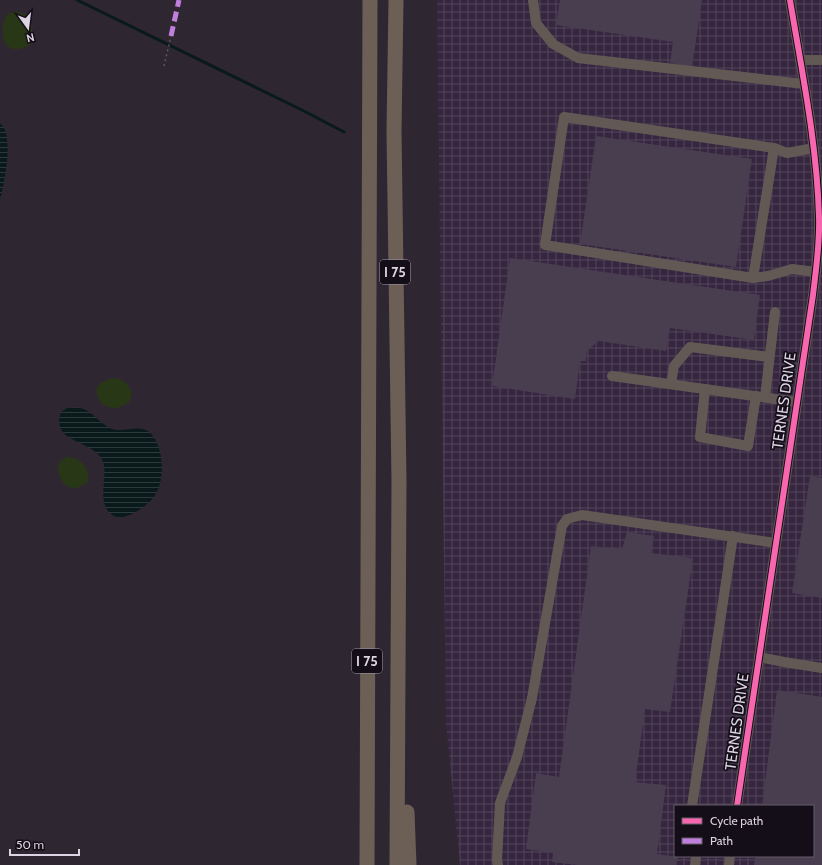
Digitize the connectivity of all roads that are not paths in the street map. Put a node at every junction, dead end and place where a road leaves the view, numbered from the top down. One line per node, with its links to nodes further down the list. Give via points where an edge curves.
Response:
1 (370, 0): 28 (highway, I 75)
2 (396, 0): 25 (highway, I 75, via 394,131 399,481)
3 (533, 0): 7 (street, via 536,23 553,44 578,58)
4 (790, 0): 5 (street, TERNES DRIVE)
5 (800, 60): 6 (street); 7 (street, TERNES DRIVE)
6 (822, 60)
7 (804, 84): 9 (street, TERNES DRIVE)
8 (774, 148): 9 (street, via 787,153); 12 (street); 12 (street, via 564,117 545,245)
9 (814, 148): 10 (street, TERNES DRIVE)
10 (820, 189): 11 (street, TERNES DRIVE)
11 (816, 272): 12 (street, via 792,269); 13 (street, TERNES DRIVE)
12 (753, 278)
13 (818, 296): 20 (street, TERNES DRIVE)
14 (775, 312): 15 (street)
15 (769, 358): 17 (street, via 690,347 674,366); 19 (street)
16 (612, 376): 17 (street)
17 (671, 384): 18 (street)
18 (705, 389): 19 (street); 19 (street, via 700,437 748,446)
19 (760, 397): 20 (street)
20 (797, 402): 22 (street, TERNES DRIVE)
21 (733, 536): 22 (street); 26 (street); 33 (street, via 582,515 567,519 562,526 532,698 517,756 500,803)
22 (776, 543): 23 (street, TERNES DRIVE)
23 (759, 657): 24 (street); 27 (street, TERNES DRIVE)
24 (822, 668)
25 (398, 675): 31 (highway, I 75); 32 (highway, via 404,703)
26 (692, 805)
27 (737, 805)
28 (366, 834): 29 (highway); 30 (highway, I 75)
29 (364, 865)
30 (367, 865)
31 (397, 865)
32 (409, 865)
33 (498, 865)

